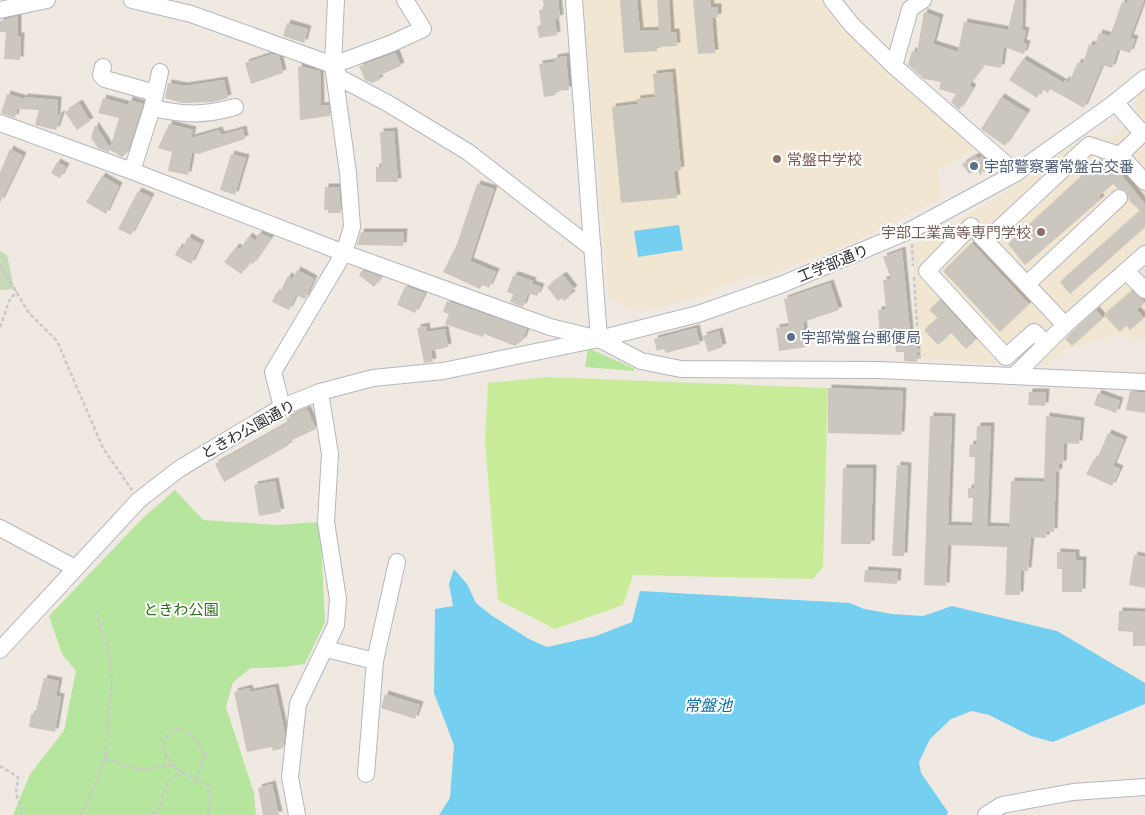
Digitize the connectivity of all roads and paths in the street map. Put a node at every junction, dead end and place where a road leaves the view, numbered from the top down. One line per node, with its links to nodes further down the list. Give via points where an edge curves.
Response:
1 (47, 0): 9 (street)
2 (132, 0): 11 (street, via 191,14)
3 (324, 0): 10 (street)
4 (336, 0): 10 (street)
5 (406, 0): 11 (street, via 423,29)
6 (574, 0): 30 (street)
7 (832, 0): 12 (street, via 851,24)
8 (923, 0): 12 (street, via 910,9)
9 (0, 10)
10 (334, 28): 11 (street)
11 (332, 65): 30 (street, via 340,78 468,152); 31 (street, via 348,173 352,227)
12 (894, 66): 23 (street)
13 (160, 72): 16 (street)
14 (98, 75): 16 (street)
15 (1145, 78): 17 (street, 工学部通り)
16 (154, 100): 18 (street, via 179,113 208,114); 22 (street)
17 (1115, 102): 20 (street); 23 (street, 工学部通り)
18 (235, 107)
19 (0, 123): 22 (street)
20 (1144, 132): 21 (street)
21 (1120, 155): 24 (street); 29 (street, via 1089,145)
22 (132, 171): 31 (street)
23 (1016, 173): 26 (street, 工学部通り)
24 (1145, 182)
25 (1119, 198): 35 (street)
26 (956, 207): 27 (street); 28 (street, 工学部通り)
27 (972, 226): 29 (street); 41 (street, via 927,271 1006,357 1034,332)
28 (911, 230): 40 (street, 工学部通り, via 783,284 706,311); 42 (path)
29 (986, 241): 35 (street)
30 (593, 249): 40 (street)
31 (344, 253): 40 (street, via 550,327); 46 (street, via 273,372)
32 (1145, 254): 34 (street)
33 (0, 265): 37 (path)
34 (1126, 271): 36 (street); 38 (street)
35 (1026, 284): 38 (street)
36 (1145, 290)
37 (17, 291): 39 (path); 47 (path, via 29,313 57,341 103,448)
38 (1065, 325): 41 (street)
39 (0, 326)
40 (600, 339): 42 (street, via 641,361 681,369); 45 (street, ときわ公園通り, via 443,371 373,378)
41 (1046, 343): 43 (street)
42 (920, 371): 43 (street)
43 (1015, 375): 44 (street)
44 (1145, 382)
45 (320, 392): 46 (street, ときわ公園通り); 52 (street, via 330,454 326,522 338,599 336,625)
46 (282, 407): 47 (street, ときわ公園通り, via 179,469)
47 (139, 500): 50 (street, ときわ公園通り)
48 (0, 528): 50 (street)
49 (397, 562): 54 (street)
50 (75, 568): 53 (street, ときわ公園通り)
51 (95, 610): 55 (path, via 108,649 112,681)
52 (326, 649): 54 (street); 66 (street, via 298,704 290,776)
53 (0, 650)
54 (375, 661): 59 (street)
55 (105, 759): 56 (path, via 140,770); 63 (path)
56 (174, 765): 58 (path); 60 (path, via 165,754 163,744 172,731 181,730 189,733 206,754)
57 (0, 766): 62 (path, via 18,777 16,793)
58 (181, 771): 60 (path); 64 (path, via 166,782 160,807)
59 (366, 774)
60 (195, 779): 65 (path, via 208,785 211,795)
61 (1145, 787): 67 (street, via 1073,792 1010,803)
62 (23, 815)
63 (80, 815)
64 (152, 815)
65 (208, 815)
66 (297, 815)
67 (986, 815)

